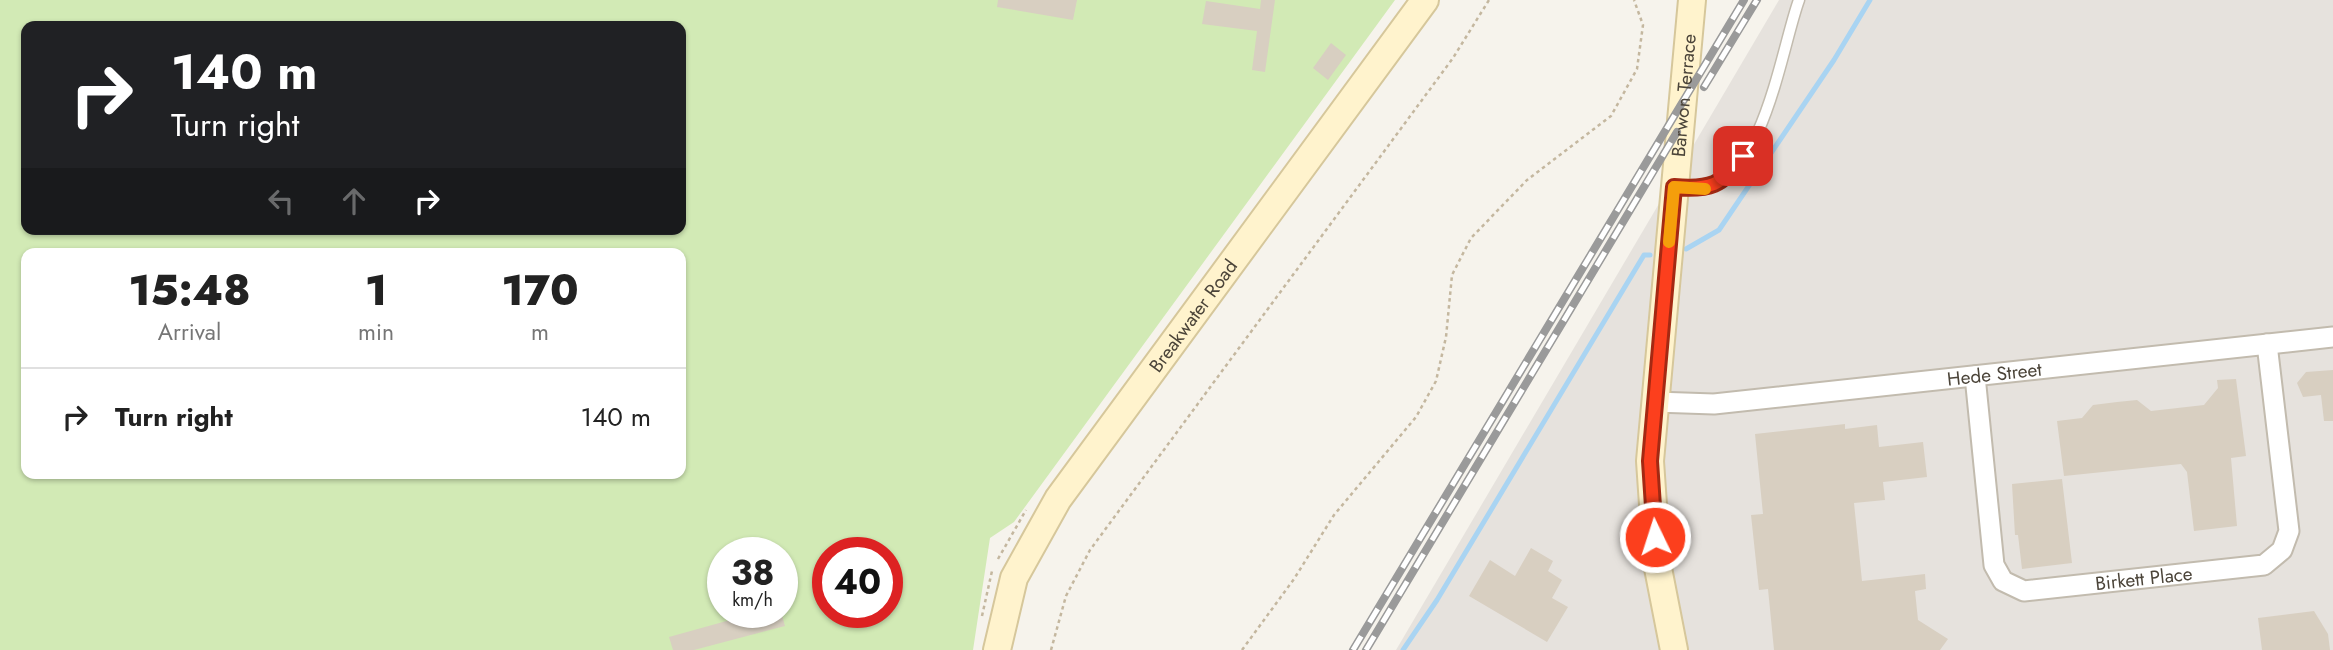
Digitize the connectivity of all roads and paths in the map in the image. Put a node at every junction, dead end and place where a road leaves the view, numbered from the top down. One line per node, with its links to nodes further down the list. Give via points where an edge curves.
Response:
1 (1425, 0): 11 (street, Breakwater Road, via 1058,499 1014,578)
2 (1489, 0): 12 (path, via 1453,58 1090,550 1066,596)
3 (1634, 0): 13 (path, via 1643,25 1637,69 1611,116 1527,180 1471,238 1452,275 1436,381 1416,417 1334,515)
4 (1692, 0): 6 (street, Barwon Terrace)
5 (1799, 0): 6 (lane, via 1772,100 1735,168 1708,188)
6 (1674, 187): 10 (street, Barwon Terrace)
7 (2333, 337): 8 (street, Hede Street)
8 (2267, 344): 9 (street, Hede Street); 9 (street, Birkett Place, via 2289,531 2282,550 2264,565 2237,568 2024,591 2003,581 1994,565)
9 (1975, 376): 10 (street, Hede Street, via 1714,404)
10 (1655, 402): 14 (street, Barwon Terrace, via 1650,461 1657,563)
11 (996, 650)
12 (1051, 650)
13 (1242, 650)
14 (1674, 650)

